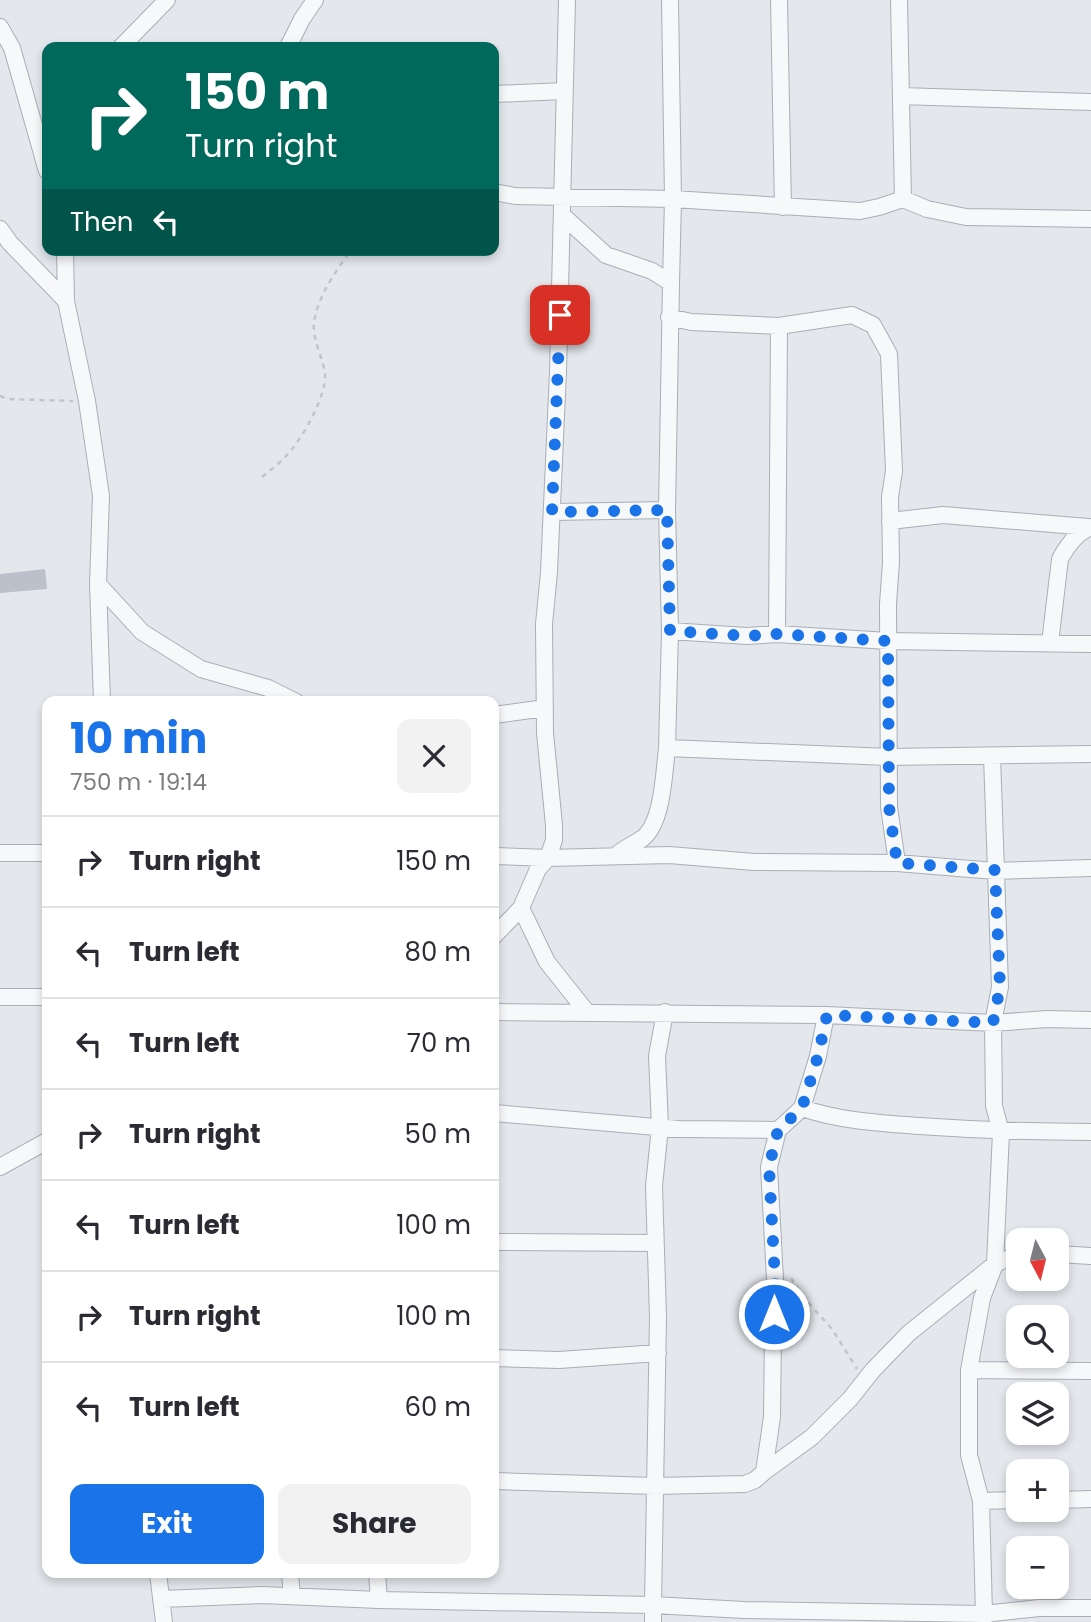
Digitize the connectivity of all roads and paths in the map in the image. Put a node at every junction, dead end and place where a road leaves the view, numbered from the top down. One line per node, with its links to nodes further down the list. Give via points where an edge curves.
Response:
1 (167, 0): 8 (street)
2 (315, 0): 9 (street)
3 (567, 0): 10 (street)
4 (670, 0): 17 (street)
5 (779, 0): 19 (street)
6 (899, 0): 12 (street)
7 (0, 27): 14 (street)
8 (126, 42)
9 (290, 42)
10 (564, 91): 11 (street); 16 (street)
11 (499, 94)
12 (901, 96): 13 (street); 18 (street)
13 (1091, 102)
14 (42, 129)
15 (499, 192): 16 (street)
16 (563, 197): 17 (street); 20 (street)
17 (673, 199): 19 (street); 25 (street)
18 (903, 199): 19 (street, via 860,211); 21 (street, via 966,217)
19 (783, 207)
20 (562, 215): 25 (street, via 606,255 652,271); 33 (street)
21 (1091, 219)
22 (0, 229): 26 (street)
23 (65, 256): 26 (street)
24 (347, 256): 31 (path, via 320,301 314,324 325,376 320,402 299,442)
25 (671, 283): 27 (street)
26 (66, 300): 30 (street)
27 (669, 317): 28 (street); 32 (street)
28 (779, 327): 34 (street, via 852,315 873,325 884,342 889,354 894,438); 38 (street)
29 (0, 396): 30 (path)
30 (86, 401): 36 (street, via 101,496)
31 (262, 477)
32 (667, 510): 33 (street); 37 (street)
33 (552, 512): 44 (street, via 544,624)
34 (890, 521): 35 (street, via 943,515); 39 (street)
35 (1089, 527): 40 (street, via 1059,559)
36 (98, 584): 42 (street); 43 (street, via 142,632 201,669)
37 (670, 631): 38 (street); 46 (street)
38 (778, 634): 39 (street)
39 (888, 641): 40 (street); 49 (street)
40 (1050, 643): 41 (street)
41 (1091, 644)
42 (102, 696)
43 (284, 696)
44 (545, 708): 45 (street); 54 (street, via 554,825)
45 (499, 714)
46 (667, 748): 49 (street); 53 (street, via 661,803 649,832)
47 (1091, 754): 48 (street)
48 (992, 756): 49 (street); 57 (street)
49 (889, 757): 55 (street, via 889,807)
50 (0, 853): 51 (street)
51 (42, 853)
52 (499, 856): 54 (street)
53 (615, 856): 54 (street); 55 (street)
54 (548, 858): 58 (street, via 538,869)
55 (897, 863): 57 (street)
56 (1091, 868): 57 (street)
57 (995, 870): 67 (street, via 1000,987)
58 (521, 908): 59 (street); 63 (street, via 548,962)
59 (499, 931)
60 (0, 997): 61 (street)
61 (42, 997)
62 (499, 1012): 63 (street)
63 (586, 1012): 64 (street)
64 (665, 1012): 65 (street); 70 (street, via 657,1056)
65 (827, 1015): 67 (street); 68 (street)
66 (1091, 1020): 67 (street)
67 (993, 1023): 72 (street, via 994,1107)
68 (802, 1108): 71 (street); 72 (street, via 864,1122)
69 (499, 1113): 70 (street)
70 (660, 1127): 71 (street); 77 (street)
71 (778, 1130): 78 (street, via 769,1167)
72 (1001, 1132): 73 (street); 82 (street)
73 (1091, 1132)
74 (42, 1144): 75 (street)
75 (0, 1167)
76 (499, 1242): 77 (street)
77 (655, 1243): 84 (street)
78 (773, 1252): 83 (path); 88 (street, via 772,1417)
79 (1069, 1255): 80 (street)
80 (1091, 1256)
81 (1006, 1259): 82 (street)
82 (995, 1264): 86 (street, via 982,1298); 88 (street, via 909,1333 812,1437)
83 (846, 1351)
84 (658, 1353): 85 (street); 90 (street)
85 (499, 1359)
86 (969, 1370): 87 (street); 94 (street, via 969,1455)
87 (1091, 1371)
88 (764, 1472): 90 (street, via 746,1484)
89 (499, 1480): 90 (street)
90 (655, 1486): 101 (street)
91 (1091, 1499): 93 (street)
92 (1006, 1500): 94 (street)
93 (1069, 1500)
94 (981, 1501): 103 (street)
95 (159, 1578): 99 (street)
96 (290, 1578): 98 (street)
97 (377, 1578): 100 (street)
98 (292, 1597): 99 (street); 100 (street)
99 (162, 1599): 104 (street)
100 (379, 1600): 101 (street)
101 (653, 1605): 103 (street); 105 (street)
102 (1091, 1608): 103 (street, via 1039,1608)
103 (984, 1618)
104 (164, 1622)
105 (653, 1622)

